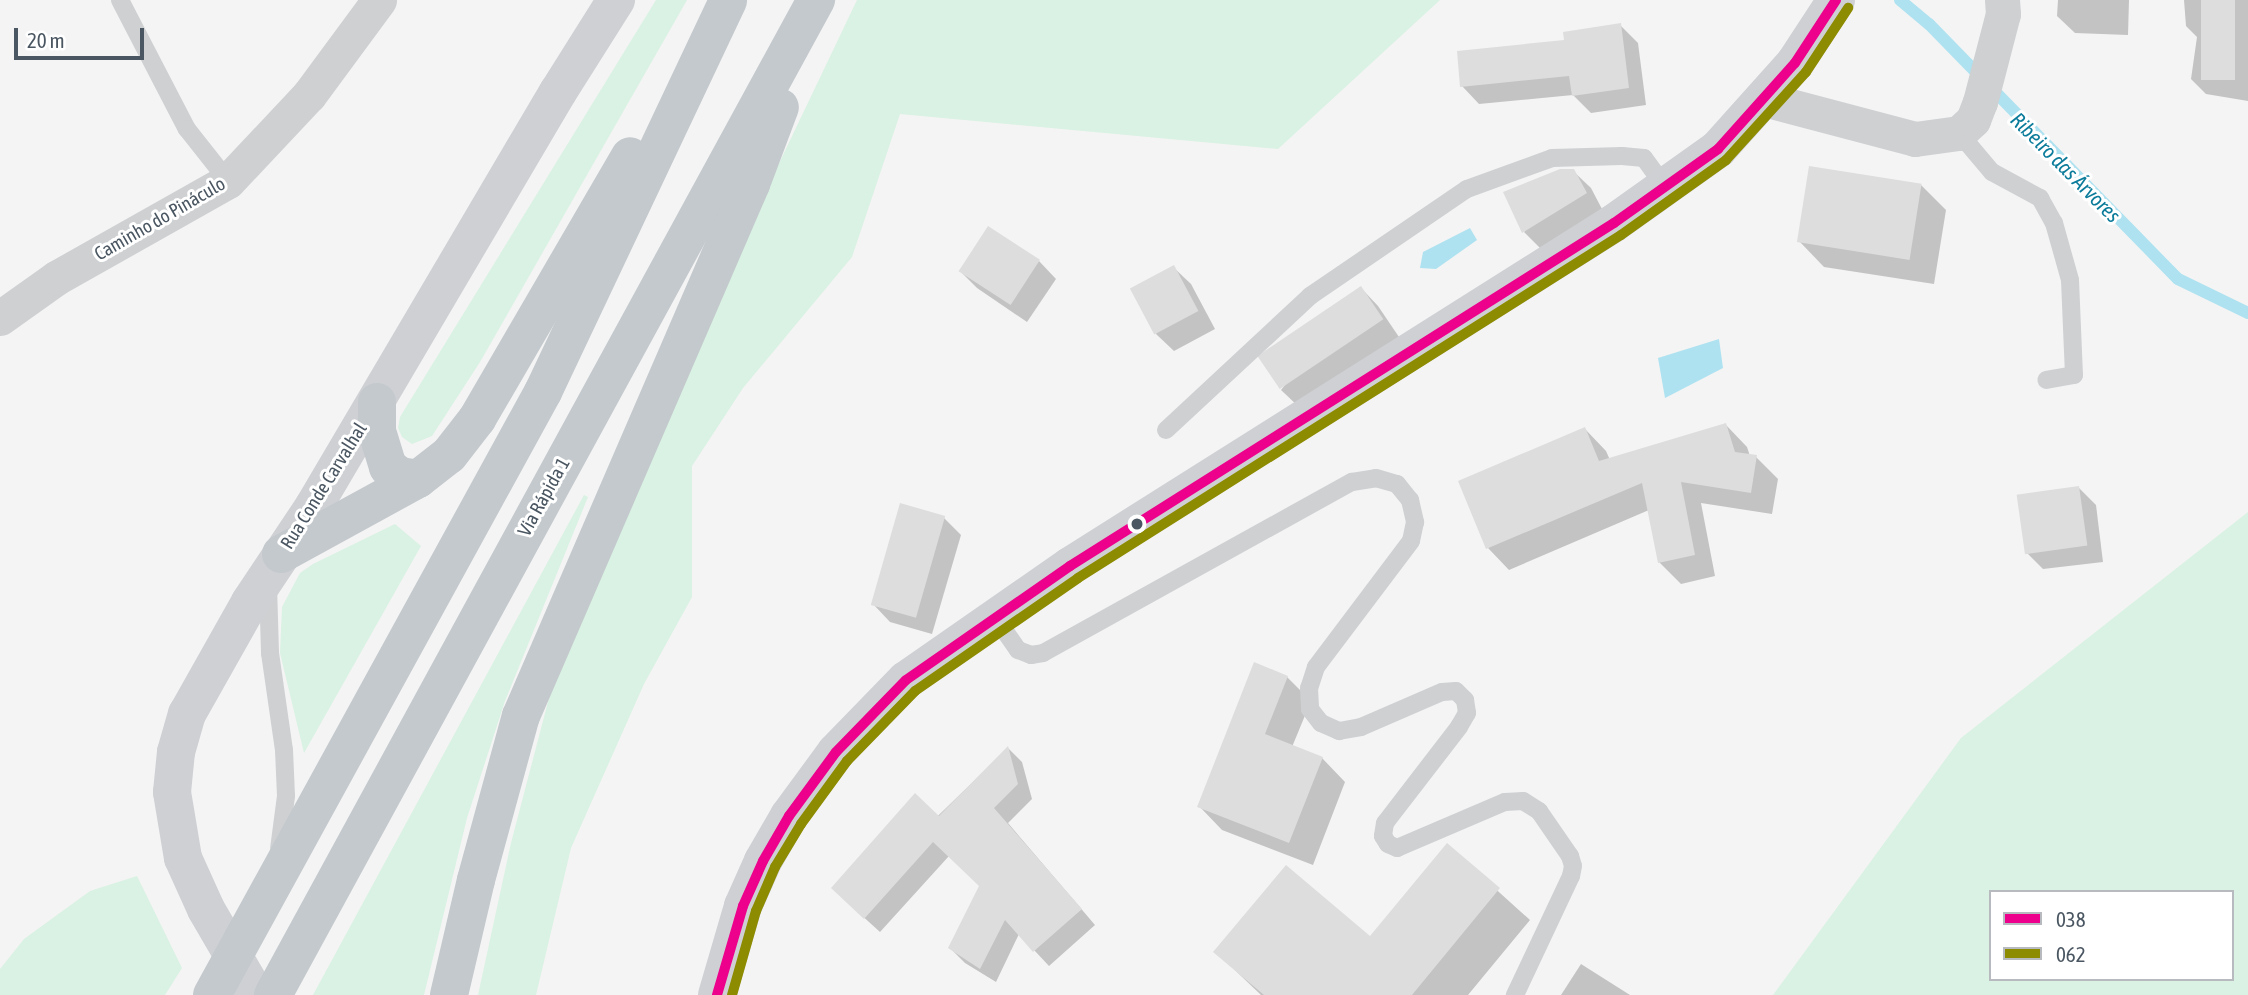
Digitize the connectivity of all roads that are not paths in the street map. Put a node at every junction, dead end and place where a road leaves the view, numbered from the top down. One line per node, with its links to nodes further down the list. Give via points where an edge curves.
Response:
1 (120, 0): 10 (lane, via 187,129)
2 (379, 0): 10 (street, Caminho do Pináculo, via 309,95)
3 (616, 0): 14 (main road, Rua Conde Carvalhal)
4 (728, 0): 16 (highway, via 672,83 477,419 449,455); 19 (highway, via 543,392)
5 (818, 0): 22 (highway, Via Rápida 1); 23 (highway, via 751,184 521,716)
6 (1836, 0): 8 (main road)
7 (2003, 0): 9 (street, via 1980,103 1973,120)
8 (1764, 100): 9 (street, via 1915,139); 11 (main road, via 1718,149)
9 (1959, 134): 13 (lane, via 1992,172 2040,198 2054,223 2070,280 2074,375)
10 (228, 181): 12 (street, Caminho do Pináculo, via 56,278)
11 (1665, 187): 15 (lane, via 1644,158 1622,156 1552,158 1467,189 1310,296); 18 (main road)
12 (0, 318)
13 (2046, 380)
14 (377, 402): 16 (highway, via 377,431 388,467 400,476); 17 (main road, Rua Conde Carvalhal)
15 (1167, 430)
16 (418, 479): 17 (highway)
17 (274, 564): 19 (lane, via 270,653 286,796); 21 (main road, Rua Conde Carvalhal, via 187,714 176,752 172,792 183,858 206,909)
18 (995, 617): 24 (main road, via 906,680 836,752 805,794 763,861 743,906); 25 (lane, via 1018,650 1043,653 1352,482 1376,478 1397,484 1410,500 1415,522 1411,541 1316,667 1309,688 1310,709 1321,723 1339,731 1361,727 1442,692 1456,691 1465,700 1467,713 1459,727 1385,822 1383,836 1397,848 1505,802 1523,801 1539,811 1573,866)
19 (275, 878): 20 (highway)
20 (212, 995)
21 (256, 995)
22 (273, 995)
23 (449, 995)
24 (717, 995)
25 (1515, 995)

